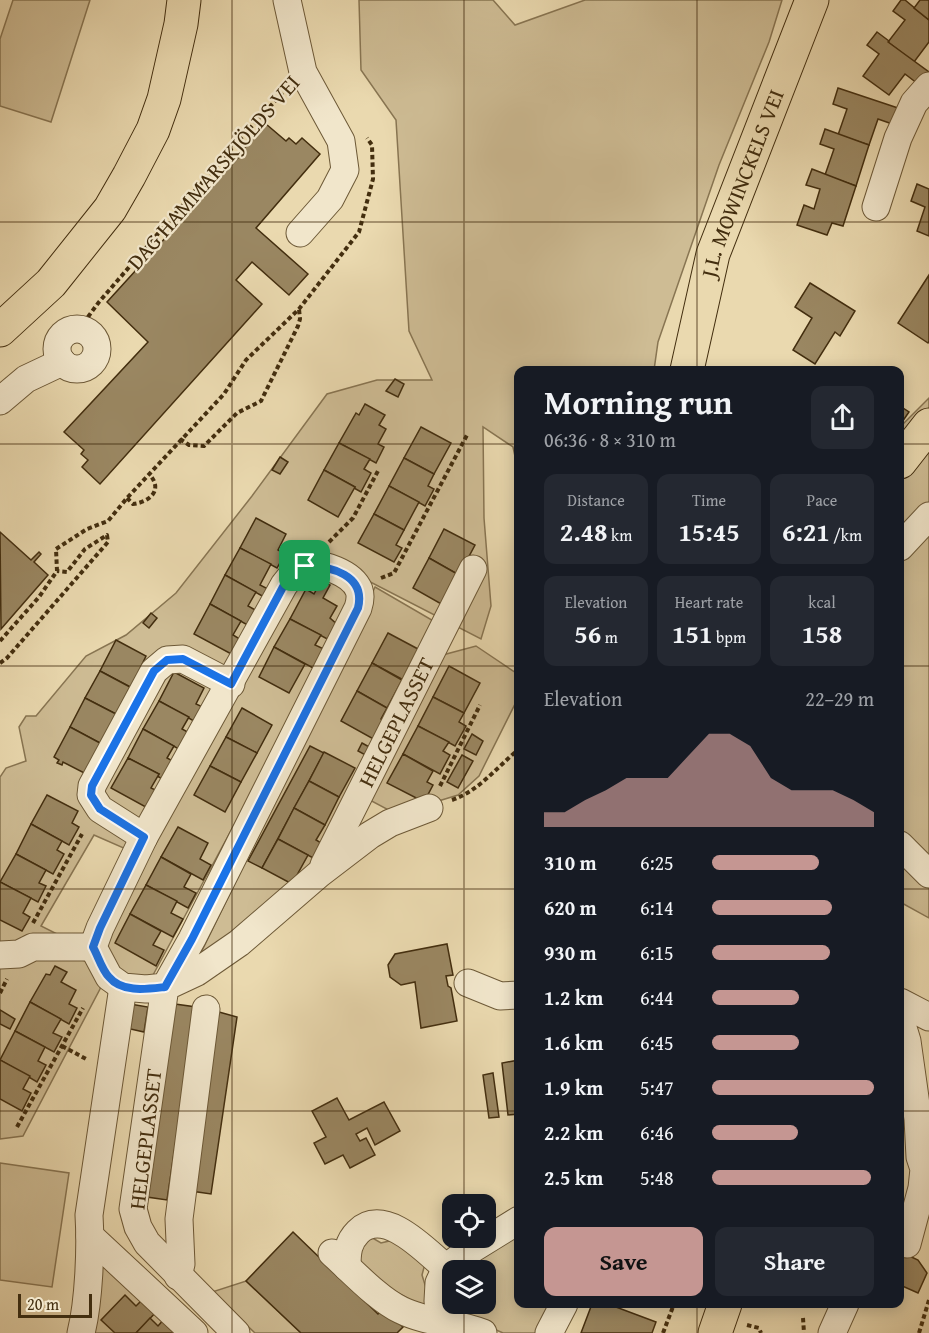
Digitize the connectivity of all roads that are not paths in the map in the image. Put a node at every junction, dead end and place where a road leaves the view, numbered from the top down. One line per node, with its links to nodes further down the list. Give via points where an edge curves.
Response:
1 (184, 0): 8 (main road, via 164,99 129,176 110,209 51,283)
2 (287, 0): 6 (street, DAG HAMMARSKJÖLDS VEI, via 303,72 341,141 345,170 330,200)
3 (812, 0): 9 (main road, J.L. MOWINCKELS VEI, via 713,254)
4 (929, 86): 5 (street, via 914,104 898,138)
5 (876, 207)
6 (300, 233)
7 (79, 329): 10 (street, via 62,337 57,350 62,362 26,379)
8 (0, 330)
9 (688, 366)
10 (0, 401)
11 (929, 425): 12 (main road)
12 (904, 457)
13 (929, 516): 14 (street)
14 (904, 543)
15 (473, 569): 20 (street, HELGEPLASSET)
16 (231, 684): 18 (street); 18 (street, via 183,659 167,660 154,671 92,786 91,795 100,809); 26 (street, HELGEPLASSET, via 294,572 305,566 323,566 354,582 361,598 349,627)
17 (429, 808): 20 (street, HELGEPLASSET, via 370,835)
18 (144, 837): 22 (street)
19 (904, 849): 21 (street)
20 (319, 874): 26 (street, HELGEPLASSET, via 211,964)
21 (929, 874)
22 (93, 947): 23 (street, via 33,947 19,954); 25 (street, via 109,977)
23 (0, 955)
24 (468, 983): 27 (street, via 500,996)
25 (123, 987): 26 (street, HELGEPLASSET); 33 (street, HELGEPLASSET, via 89,1215)
26 (165, 987): 37 (street, HELGEPLASSET, via 133,1209 147,1243)
27 (514, 995)
28 (904, 1004): 30 (street)
29 (206, 1009): 37 (street, HELGEPLASSET, via 179,1219 182,1264)
30 (929, 1017)
31 (904, 1031): 34 (street, via 924,1169)
32 (514, 1223): 35 (street)
33 (90, 1236): 45 (street, HELGEPLASSET); 46 (street)
34 (907, 1244)
35 (456, 1260)
36 (442, 1265): 44 (street, via 386,1224 360,1230 340,1260 400,1310)
37 (178, 1276): 47 (street, HELGEPLASSET)
38 (442, 1277): 41 (street, via 438,1301)
39 (562, 1308): 49 (street)
40 (843, 1308): 51 (street)
41 (442, 1313)
42 (442, 1314): 44 (street)
43 (736, 1314): 50 (main road)
44 (447, 1329): 48 (street, via 464,1325)
45 (83, 1333)
46 (194, 1333)
47 (236, 1333)
48 (483, 1333)
49 (549, 1333)
50 (715, 1333)
51 (832, 1333)

